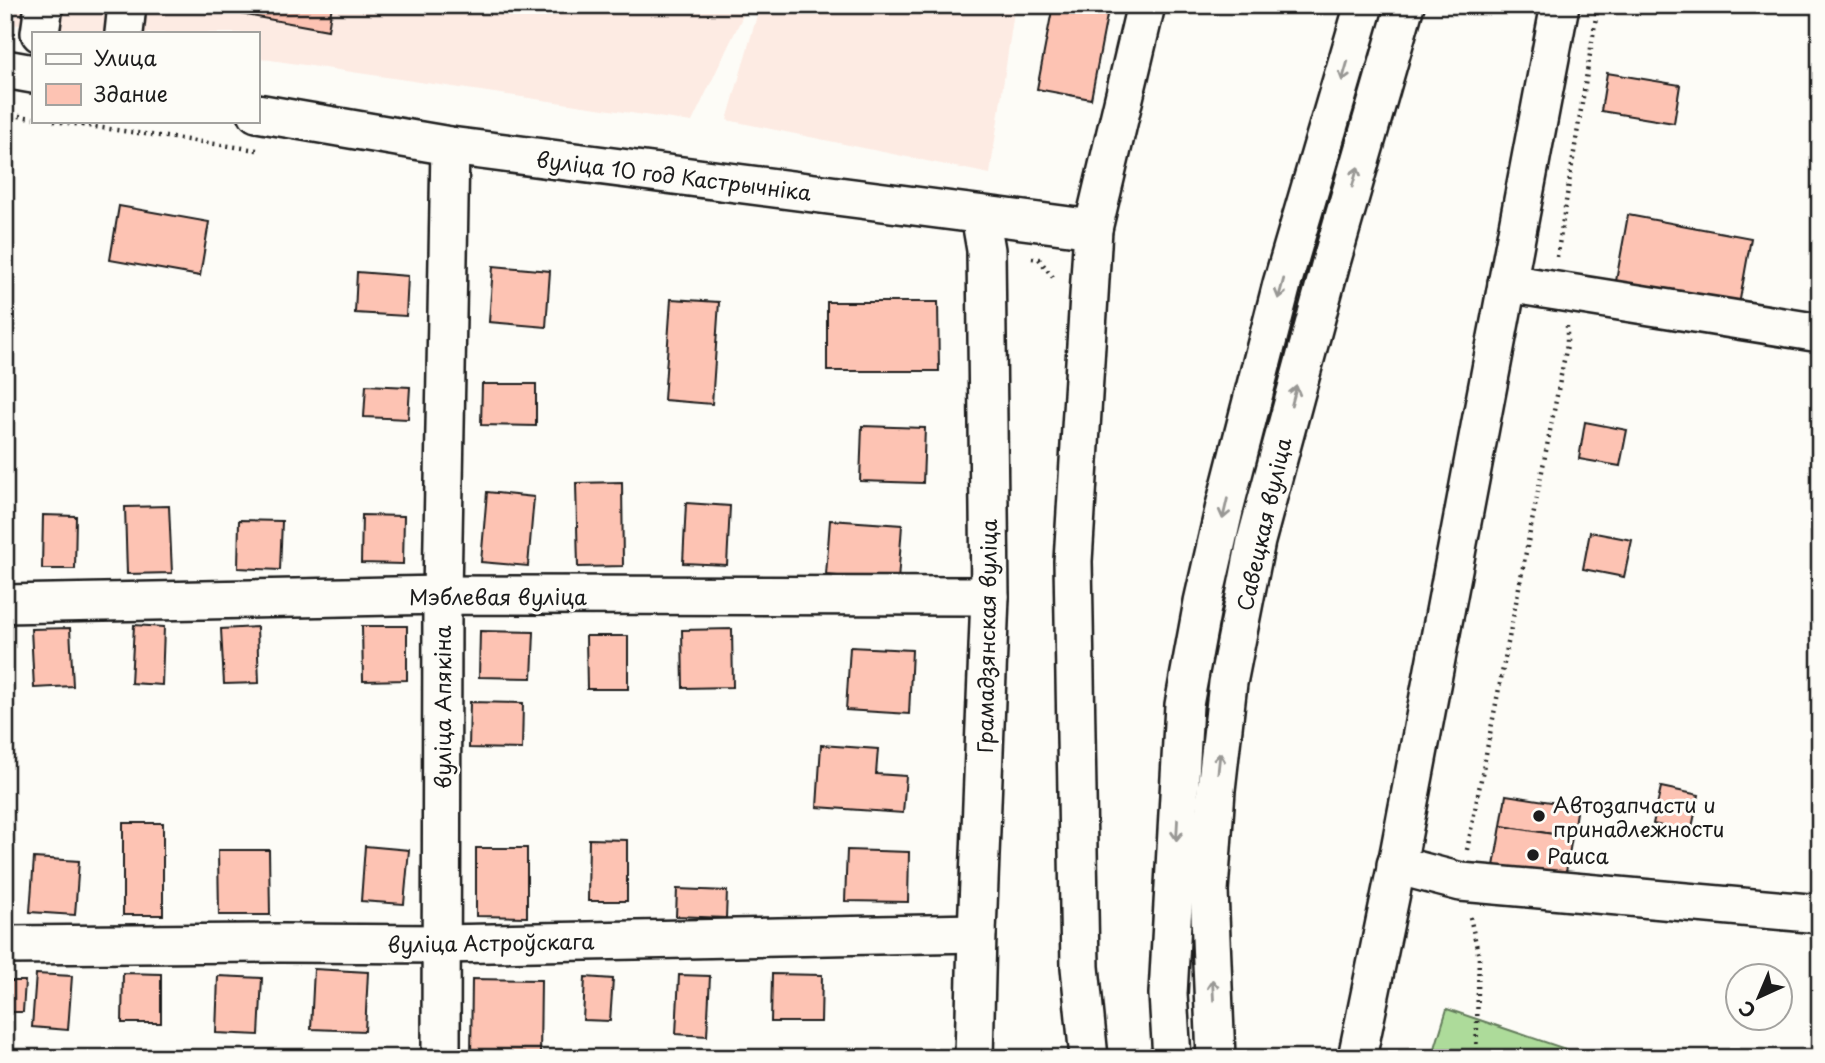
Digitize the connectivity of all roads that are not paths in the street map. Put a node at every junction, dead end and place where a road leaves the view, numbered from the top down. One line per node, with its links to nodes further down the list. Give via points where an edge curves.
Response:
1 (44, 5): 7 (street)
2 (127, 5): 8 (street)
3 (1146, 5): 14 (street)
4 (1364, 5): 28 (street, Савецкая вуліца, one-way to 28, via 1276,310 1203,602 1184,705 1168,994)
5 (1405, 5): 29 (street, Савецкая вуліца, one-way to 5, via 1209,891 1228,683 1256,541)
6 (1560, 5): 15 (street)
7 (40, 32)
8 (124, 32)
9 (5, 69): 10 (street)
10 (32, 74)
11 (259, 113): 12 (street, вуліца 10 год Кастрычніка)
12 (450, 146): 13 (street, вуліца 10 год Кастрычніка); 17 (street, вуліца Апякіна)
13 (980, 215): 14 (street, вуліца 10 год Кастрычніка); 18 (street, Грамадзянская вуліца, via 986,250)
14 (1093, 229): 27 (street, via 1073,561 1080,967)
15 (1507, 283): 16 (street); 20 (street)
16 (1820, 332)
17 (442, 595): 18 (street, Мэблевая вуліца); 19 (street, Мэблевая вуліца); 23 (street, вуліца Апякіна)
18 (990, 596): 22 (street, Грамадзянская вуліца)
19 (5, 604)
20 (1396, 865): 21 (street, via 1461,882); 30 (street)
21 (1820, 914)
22 (977, 933): 23 (street, вуліца Астроўскага); 26 (street, Грамадзянская вуліца)
23 (442, 944): 24 (street, вуліца Астроўскага); 25 (street, вуліца Апякіна)
24 (5, 945)
25 (441, 1058)
26 (974, 1058)
27 (1089, 1058)
28 (1172, 1058)
29 (1216, 1058)
30 (1357, 1058)

